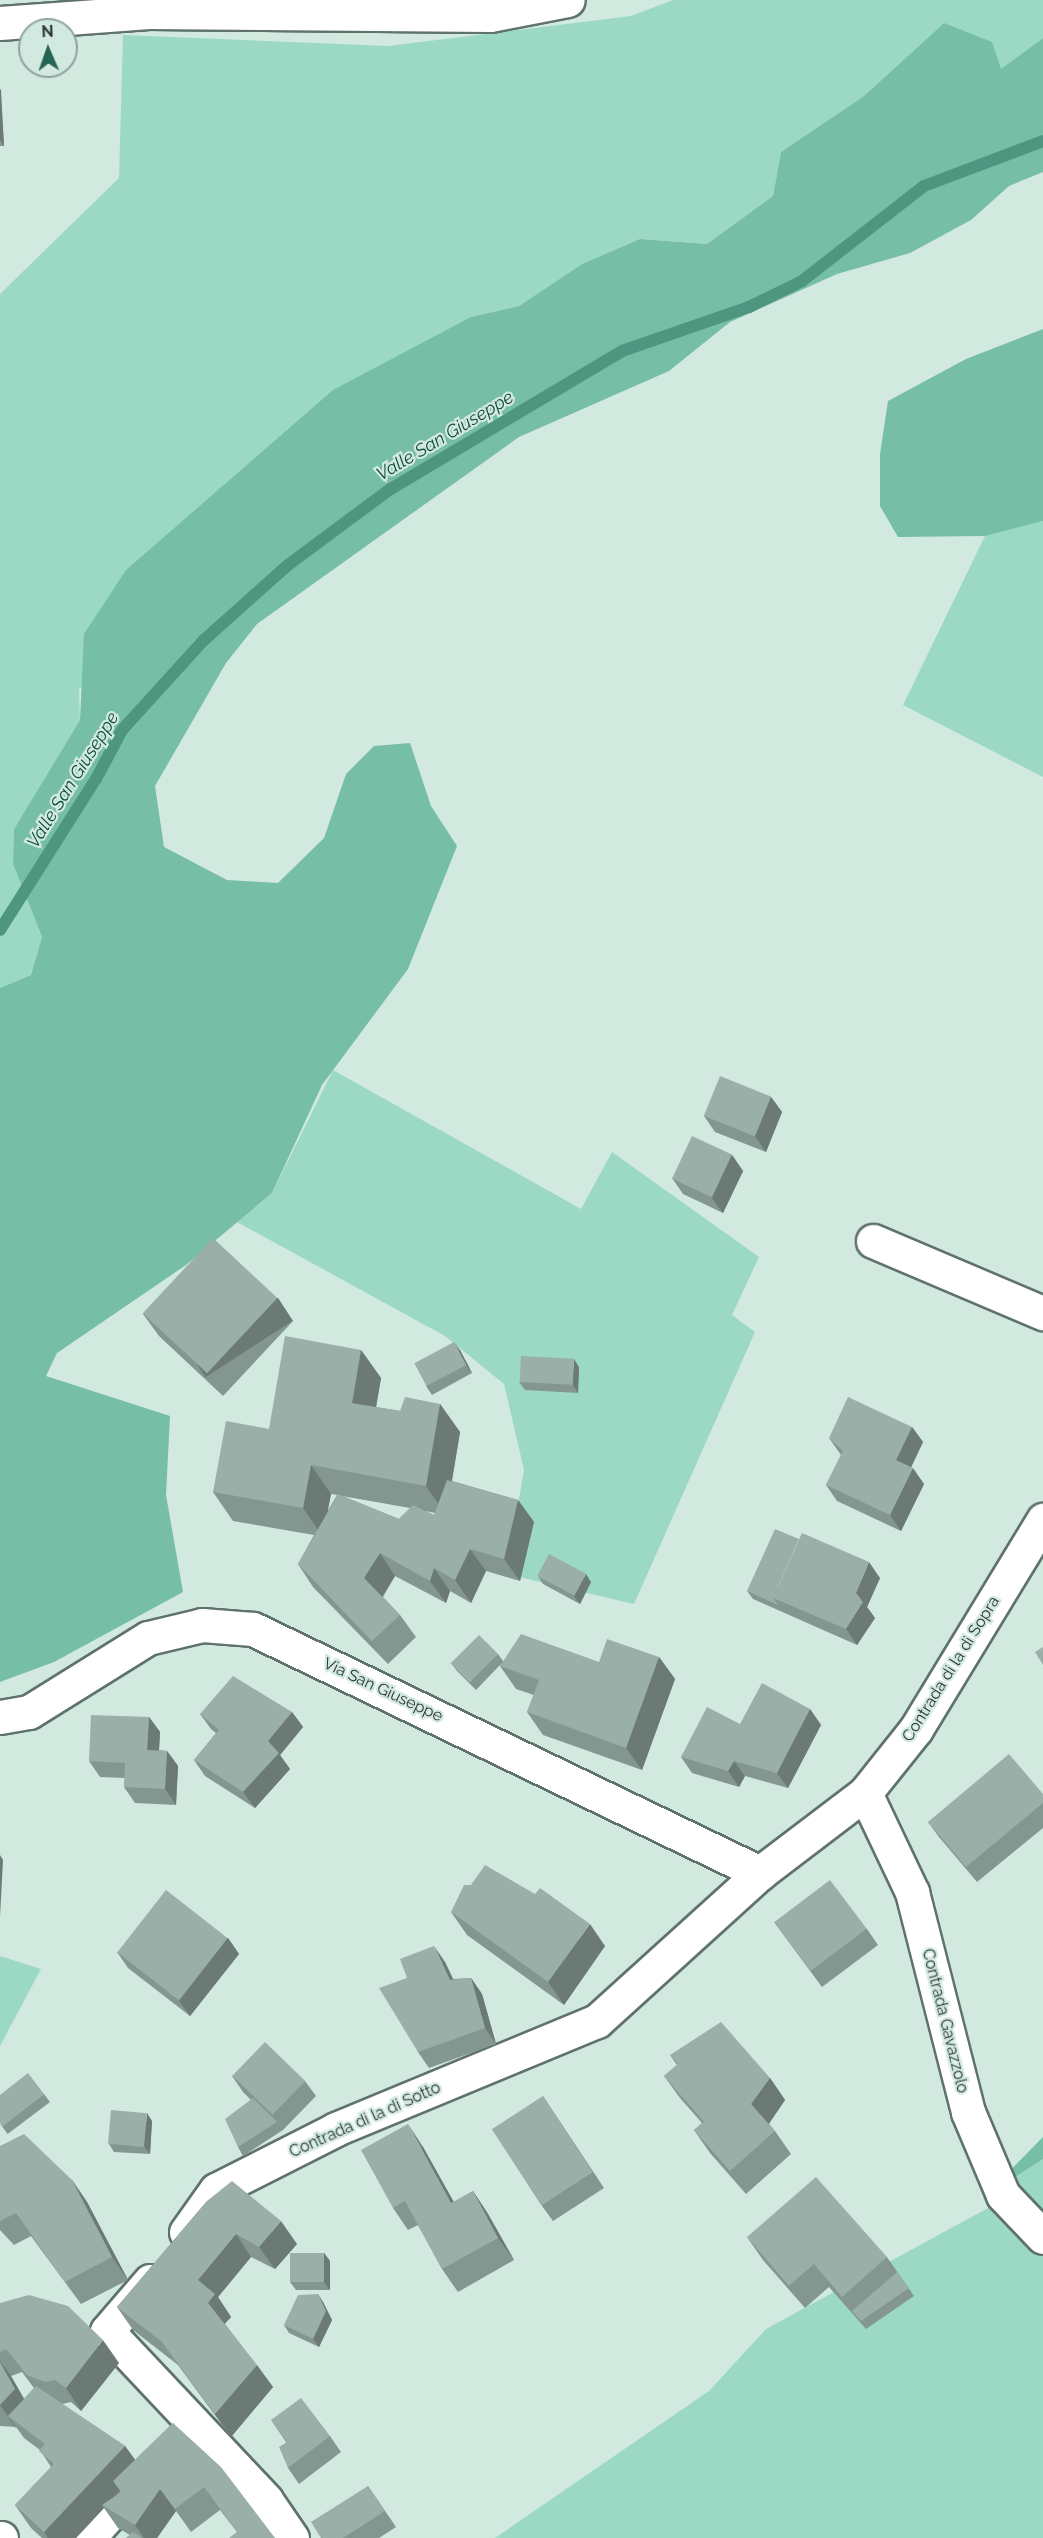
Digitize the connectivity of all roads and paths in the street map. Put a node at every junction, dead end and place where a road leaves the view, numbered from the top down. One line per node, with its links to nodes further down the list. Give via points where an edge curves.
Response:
1 (568, 0): 2 (street, via 490,15 149,12)
2 (0, 23)
3 (873, 1241): 4 (street)
4 (1043, 1313)
5 (1043, 1520): 7 (street, Contrada di la di Sopra, via 916,1729)
6 (0, 1717): 8 (street, Via San Giuseppe, via 29,1712 148,1638 202,1625 253,1629)
7 (865, 1793): 8 (street, Contrada di la di Sopra); 9 (street, Contrada Gavazzolo, via 912,1892 968,2112 1003,2195)
8 (760, 1874): 10 (street, Contrada di la di Sotto, via 597,2021 336,2129 216,2190 147,2286 107,2331)
9 (1043, 2237)
10 (194, 2426): 11 (street); 12 (street, via 266,2500)
11 (88, 2538)
12 (292, 2538)

